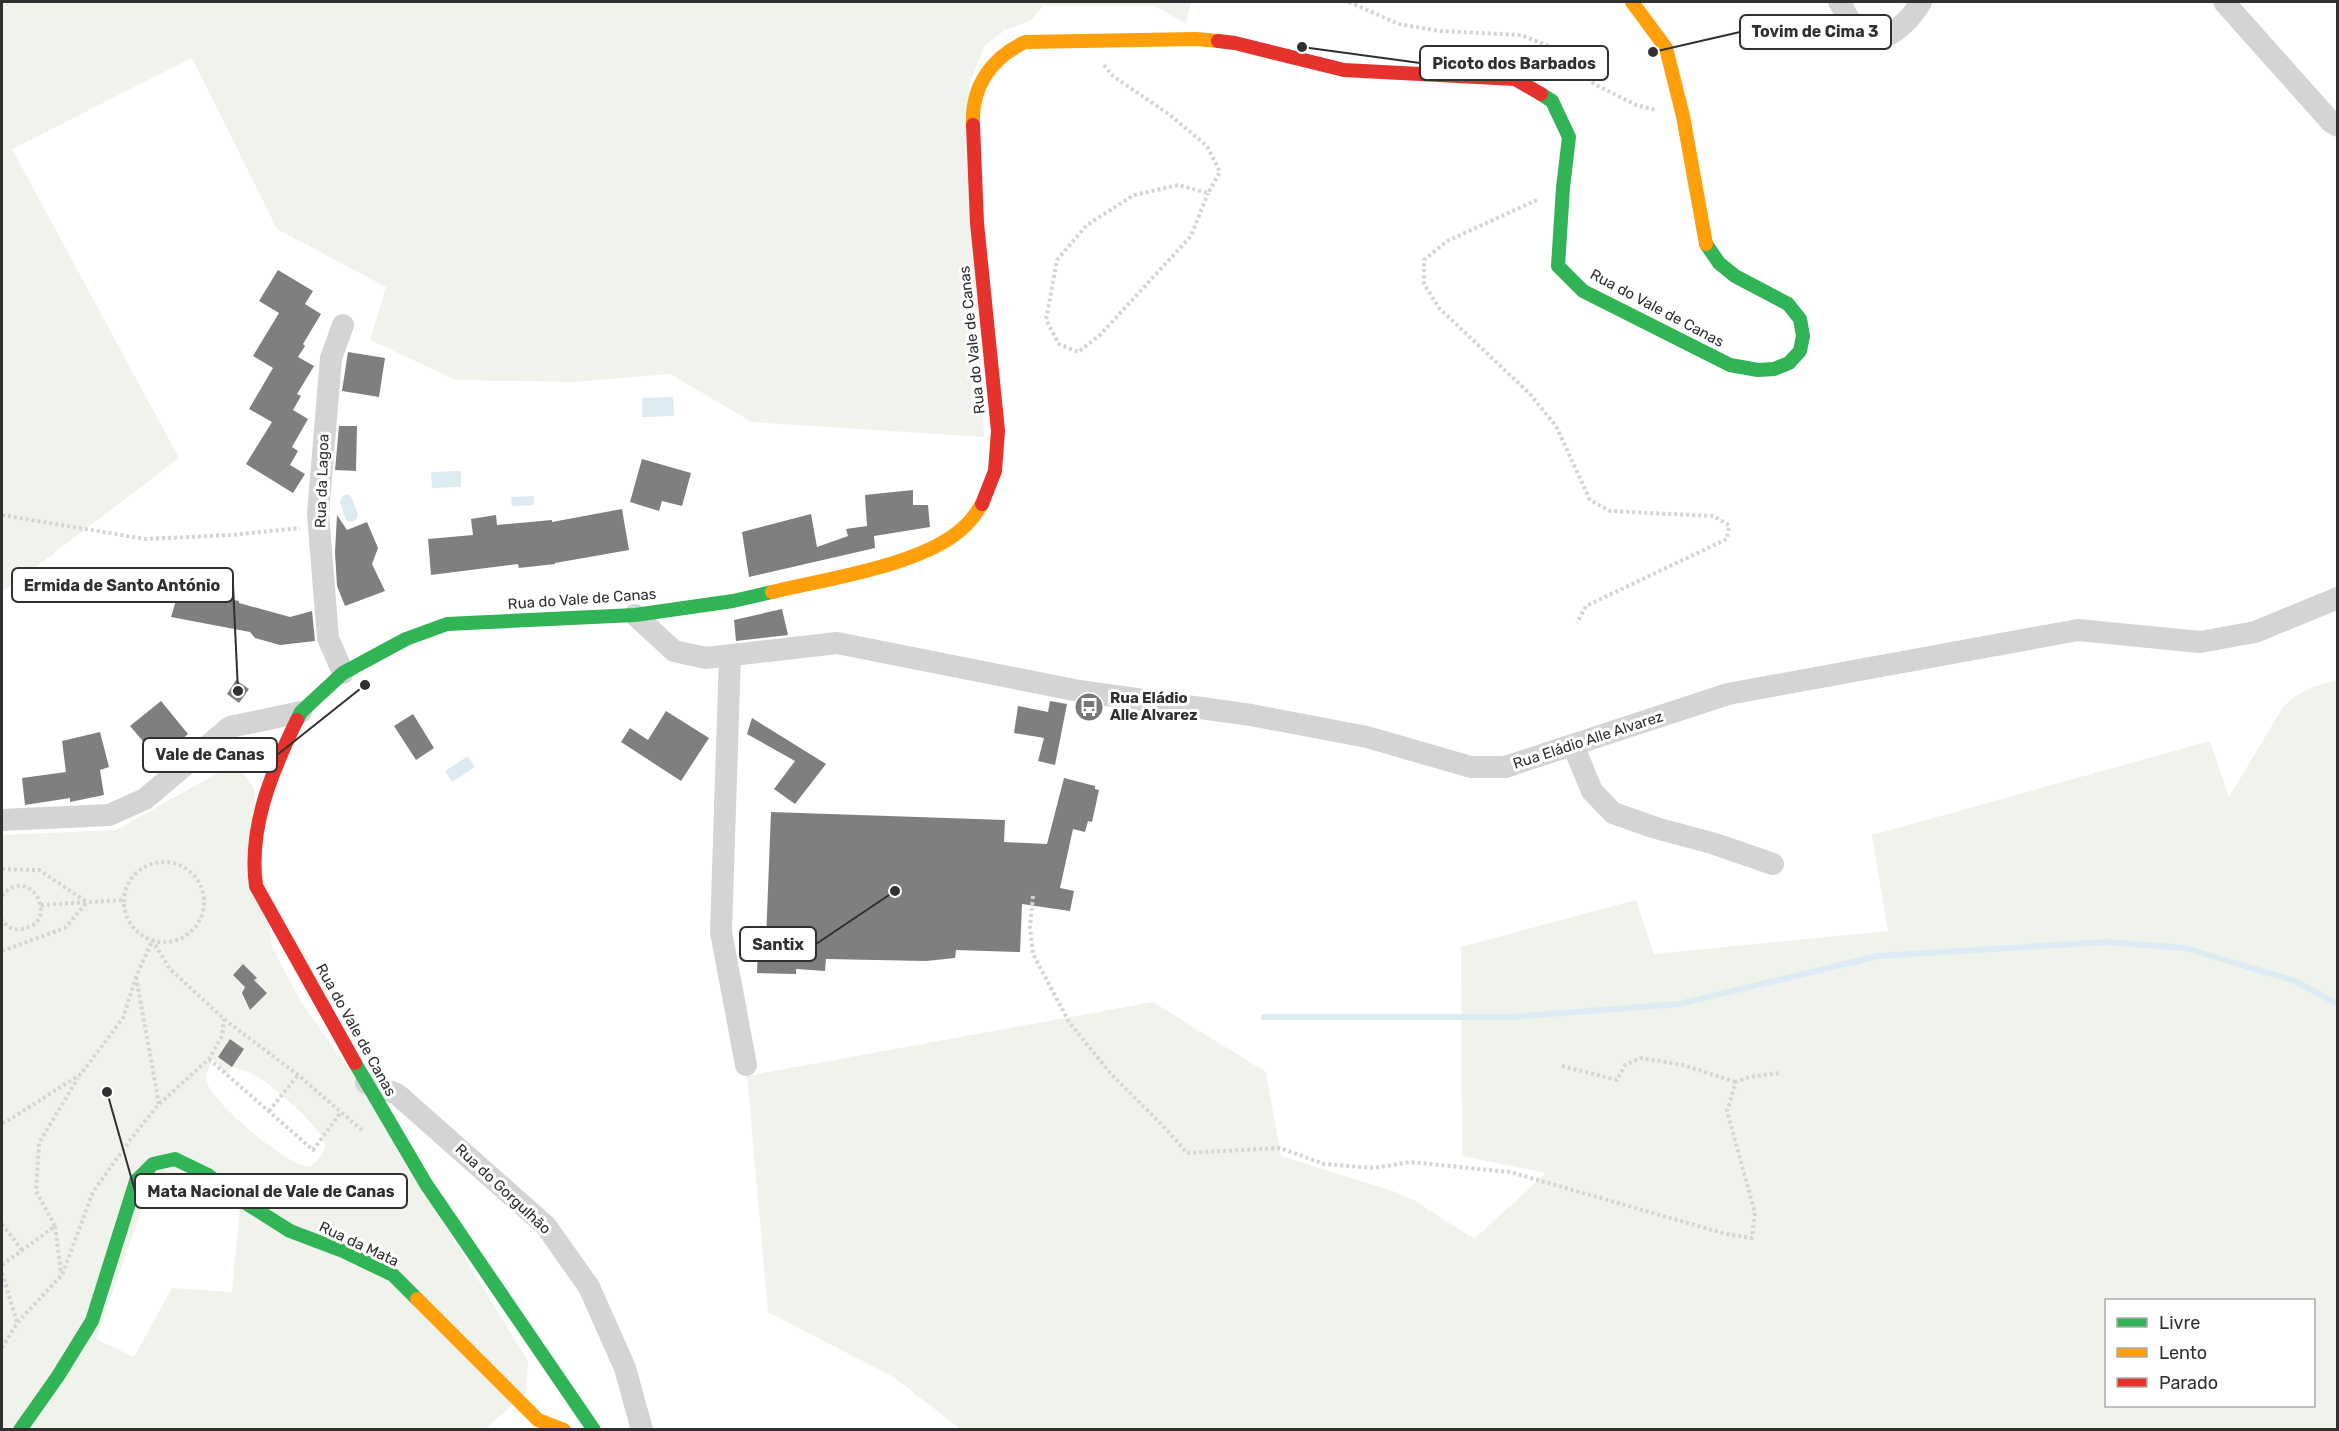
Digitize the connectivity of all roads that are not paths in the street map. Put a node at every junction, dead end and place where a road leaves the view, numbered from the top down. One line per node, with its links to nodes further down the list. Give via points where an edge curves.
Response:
1 (1632, 2): 8 (street, Rua do Vale de Canas, via 1666,48 1683,116 1704,241 1719,263 1735,276 1788,304 1800,320 1800,351 1789,363 1758,370 1730,365 1583,291 1558,266 1569,137 1552,101 1515,79 1344,70 1235,43 1196,39 1025,42 1008,50 992,65 981,81 972,112 977,223 998,430 995,471 983,503 964,527 929,551 895,563 733,601)
2 (1839, 2): 3 (street, via 1859,33 1874,38 1885,38)
3 (1921, 2)
4 (2224, 2): 5 (street)
5 (2337, 126)
6 (343, 325): 10 (street, Rua da Lagoa, via 331,358 319,526 328,638)
7 (2337, 598): 12 (street, Rua Eládio Alle Alvarez, via 2255,632 2200,642 2078,630 1728,694)
8 (634, 615): 9 (street, Rua Eládio Alle Alvarez, via 674,651 706,658); 10 (street, Rua do Vale de Canas, via 447,624 406,639)
9 (730, 655): 12 (street, Rua Eládio Alle Alvarez, via 837,643 1079,690 1251,715 1367,738 1471,767 1505,767); 15 (street, via 721,932)
10 (343, 673): 11 (street, Rua do Vale de Canas)
11 (300, 712): 13 (street, via 230,727 145,800 109,815); 16 (street, Rua do Vale de Canas, via 266,795 256,832 254,875 256,886)
12 (1573, 745): 14 (street, via 1592,791 1613,813)
13 (2, 820)
14 (1773, 864)
15 (746, 1065)
16 (366, 1083): 17 (street, Rua do Vale de Canas, via 426,1184); 20 (street, Rua do Gorgulhão, via 397,1094 546,1226 589,1287 625,1368)
17 (590, 1425): 19 (street, Rua da Mata)
18 (20, 1430): 19 (street, Rua da Mata, via 92,1320 136,1181 153,1164 175,1159 208,1175 290,1231 393,1275 538,1420)
19 (566, 1430)
20 (642, 1430)

